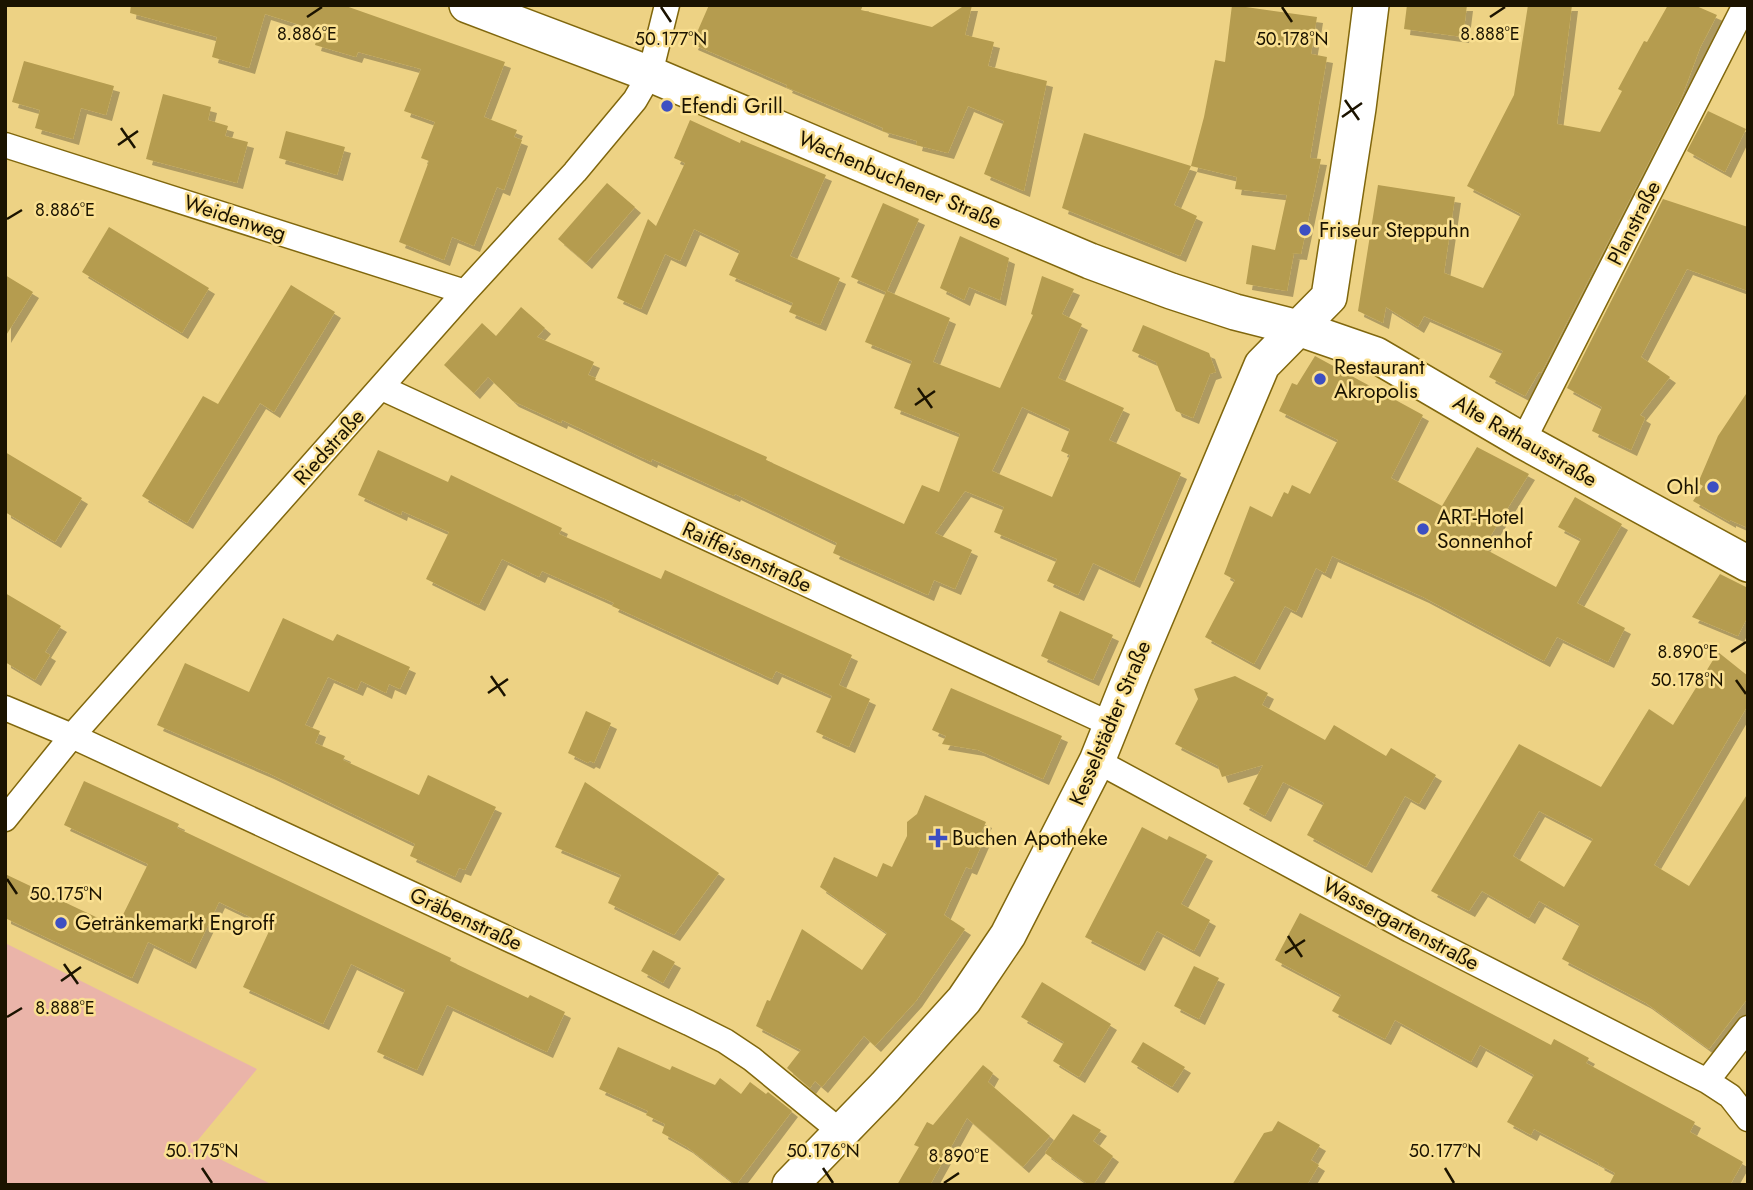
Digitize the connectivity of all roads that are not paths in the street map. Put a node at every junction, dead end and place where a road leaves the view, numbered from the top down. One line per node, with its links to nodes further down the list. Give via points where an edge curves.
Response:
1 (467, 5): 5 (main road, Wachenbuchener Straße)
2 (667, 5): 5 (street, Riedstraße)
3 (1371, 5): 8 (main road, Kesselstädter Straße, via 1329,297)
4 (1745, 5): 10 (street, Planstraße)
5 (650, 74): 7 (street, Riedstraße, via 635,100 575,173); 8 (main road, Wachenbuchener Straße, via 1090,261 1214,305)
6 (5, 145): 7 (street, Weidenweg)
7 (465, 292): 9 (street, Riedstraße)
8 (1298, 328): 10 (main road, Alte Rathausstraße, via 1376,355); 13 (main road, Kesselstädter Straße, via 1262,365)
9 (382, 388): 13 (street, Raiffeisenstraße); 14 (street, Riedstraße)
10 (1523, 442): 11 (main road, Alte Rathausstraße)
11 (1748, 564)
12 (5, 708): 14 (street, Gräbenstraße)
13 (1112, 726): 15 (main road, Kesselstädter Straße)
14 (72, 736): 16 (street, Riedstraße); 20 (street, Gräbenstraße, via 725,1041)
15 (1097, 761): 18 (street, Wassergartenstraße, via 1410,930); 20 (main road, Kesselstädter Straße, via 1008,935 964,1000)
16 (5, 819)
17 (1748, 1028): 18 (street)
18 (1707, 1081): 19 (street, Wassergartenstraße, via 1730,1096)
19 (1748, 1119)
20 (841, 1132): 21 (main road, Kesselstädter Straße)
21 (790, 1185)

